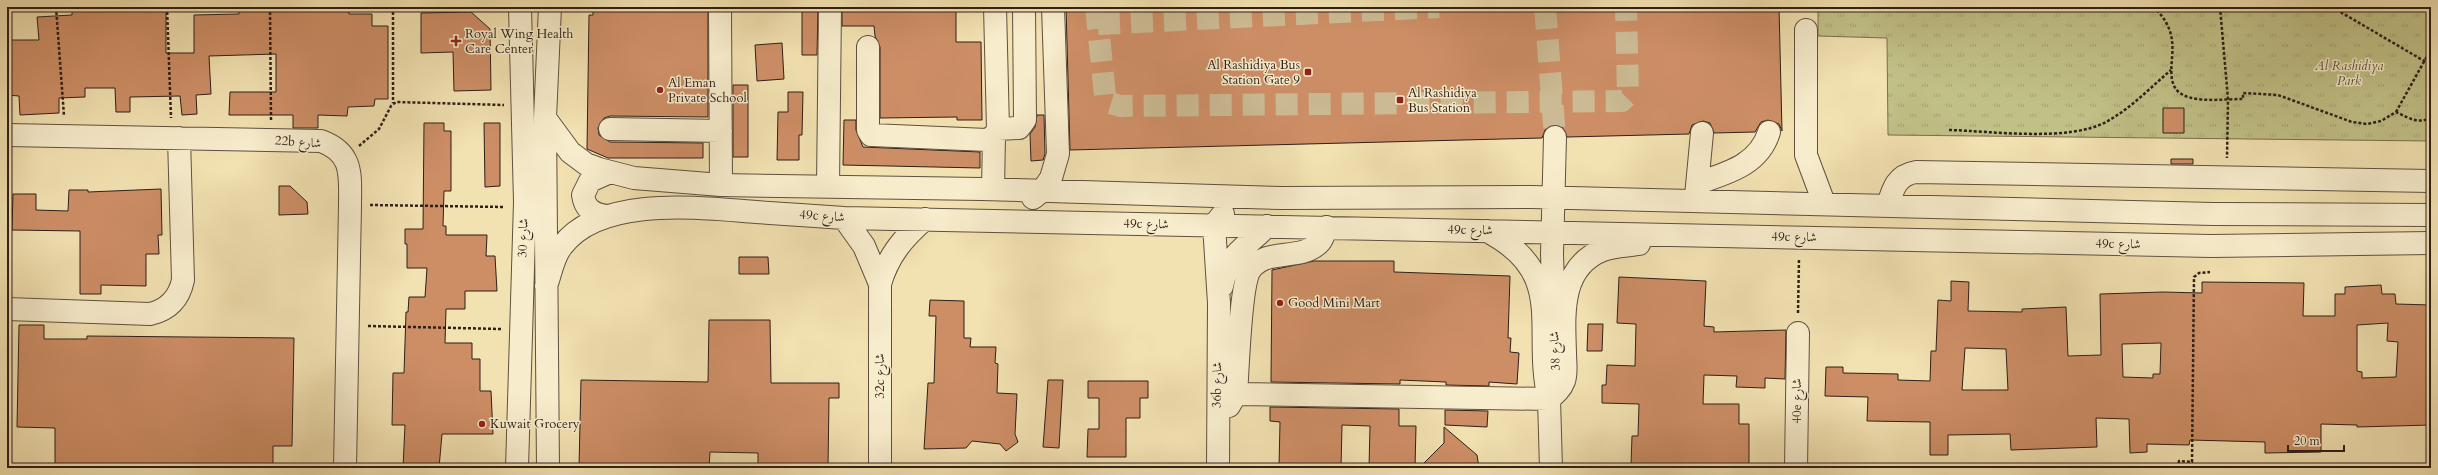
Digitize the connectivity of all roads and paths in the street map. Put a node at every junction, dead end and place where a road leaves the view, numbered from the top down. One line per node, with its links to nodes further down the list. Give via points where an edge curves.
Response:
1 (56, 7): 34 (path)
2 (167, 7): 36 (path)
3 (270, 7): 37 (path)
4 (393, 7): 22 (path)
5 (520, 7): 23 (street, شارع 30)
6 (550, 7): 26 (street, شارع 30)
7 (720, 7): 29 (street)
8 (830, 7): 43 (street)
9 (995, 7): 33 (street)
10 (1024, 7): 33 (street, via 1024,120 1019,128)
11 (1053, 7): 45 (street, via 1058,154 1055,169)
12 (2153, 7): 20 (path, via 2168,25 2172,41)
13 (2220, 7): 21 (path)
14 (2332, 7): 18 (path)
15 (1806, 30): 50 (street, via 1806,155)
16 (868, 48): 33 (street, via 868,130 871,136)
17 (2431, 49): 18 (path)
18 (2423, 61): 19 (path); 24 (path)
19 (2431, 65)
20 (2171, 70): 21 (path, via 2172,83 2186,97); 28 (path, via 2119,114 2092,127 2052,133)
21 (2228, 99): 24 (path, via 2243,99 2243,93 2278,95 2352,122 2367,124 2381,121); 39 (path)
22 (393, 103): 23 (path); 38 (path, via 386,119 372,137)
23 (522, 106): 75 (street, شارع 30, via 525,202)
24 (2396, 112): 25 (path, via 2417,122 2424,122)
25 (2431, 117)
26 (545, 118): 40 (street, via 570,152 586,164); 70 (street, شارع 30)
27 (610, 129): 29 (street)
28 (1949, 130)
29 (721, 131): 42 (street)
30 (1769, 132): 46 (street, via 1762,148 1749,162)
31 (1702, 133): 46 (street)
32 (7, 134): 34 (street, 22b شارع)
33 (992, 135): 44 (street)
34 (65, 136): 36 (street, 22b شارع)
35 (1555, 137): 47 (street, شارع 38)
36 (175, 138): 37 (street, 22b شارع); 73 (street, via 182,261 172,284 164,293 144,308 132,312)
37 (271, 140): 38 (street, 22b شارع, via 321,141)
38 (342, 154): 51 (street, via 349,169)
39 (2228, 160)
40 (610, 172): 42 (street, via 641,178); 56 (street, via 590,181 583,195 589,210)
41 (2431, 181): 52 (street, via 1916,172 1899,179 1893,188)
42 (721, 184): 43 (street)
43 (828, 186): 44 (street)
44 (987, 189): 45 (street)
45 (1042, 191): 48 (street); 53 (street, via 1032,198 1014,204 763,199)
46 (1697, 191): 47 (street); 50 (street)
47 (1554, 197): 48 (street); 63 (street, شارع 38)
48 (1281, 198): 59 (street, via 1232,208)
49 (506, 201): 51 (path, via 506,207)
50 (1824, 203): 52 (street)
51 (350, 205): 74 (street)
52 (1888, 205): 54 (street)
53 (717, 209): 56 (street, 49c شارع, via 646,209); 57 (street, 49c شارع)
54 (2035, 209): 55 (street, via 2213,214); 66 (street, via 2042,223 2034,233 1953,231)
55 (2431, 215)
56 (608, 216): 70 (street, 49c شارع, via 584,228 561,247)
57 (844, 218): 58 (street, 49c شارع); 69 (street, 32c شارع, via 864,246)
58 (925, 219): 59 (street, 49c شارع); 69 (street, 32c شارع, via 894,251 888,260)
59 (1214, 225): 60 (street, 49c شارع); 71 (street, 36b شارع)
60 (1267, 226): 61 (street, 49c شارع); 71 (street, 36b شارع, via 1226,268)
61 (1327, 227): 62 (street, 49c شارع); 72 (street, via 1320,242 1312,248 1294,254 1269,257 1256,264 1247,276)
62 (1486, 231): 63 (street, 49c شارع); 78 (street, via 1521,254 1538,280 1542,293 1545,374)
63 (1553, 232): 64 (street, 49c شارع); 78 (street, شارع 38, via 1556,379)
64 (1664, 234): 65 (street, 49c شارع); 78 (street, via 1643,243 1603,250 1593,255 1576,272 1568,288 1564,305 1565,376 1561,388)
65 (1800, 237): 66 (street, 49c شارع); 76 (path)
66 (1874, 239): 67 (street, 49c شارع, via 2212,246)
67 (2431, 243)
68 (2210, 272): 87 (path, via 2199,273 2194,277 2192,462 2178,461)
69 (880, 284): 83 (street, 32c شارع)
70 (546, 286): 82 (street, شارع 30)
71 (1219, 303): 72 (street); 79 (street, 36b شارع)
72 (1243, 303): 77 (street)
73 (7, 309)
74 (347, 326): 75 (path); 80 (street)
75 (520, 329): 81 (street, شارع 30)
76 (1798, 333): 86 (street, 40e شارع)
77 (1236, 394): 78 (street); 79 (street, via 1227,408)
78 (1549, 400): 85 (street, شارع 38)
79 (1217, 414): 84 (street, 36b شارع)
80 (345, 468)
81 (517, 468)
82 (548, 468)
83 (880, 468)
84 (1218, 468)
85 (1551, 468)
86 (1796, 468)
87 (2178, 468)

